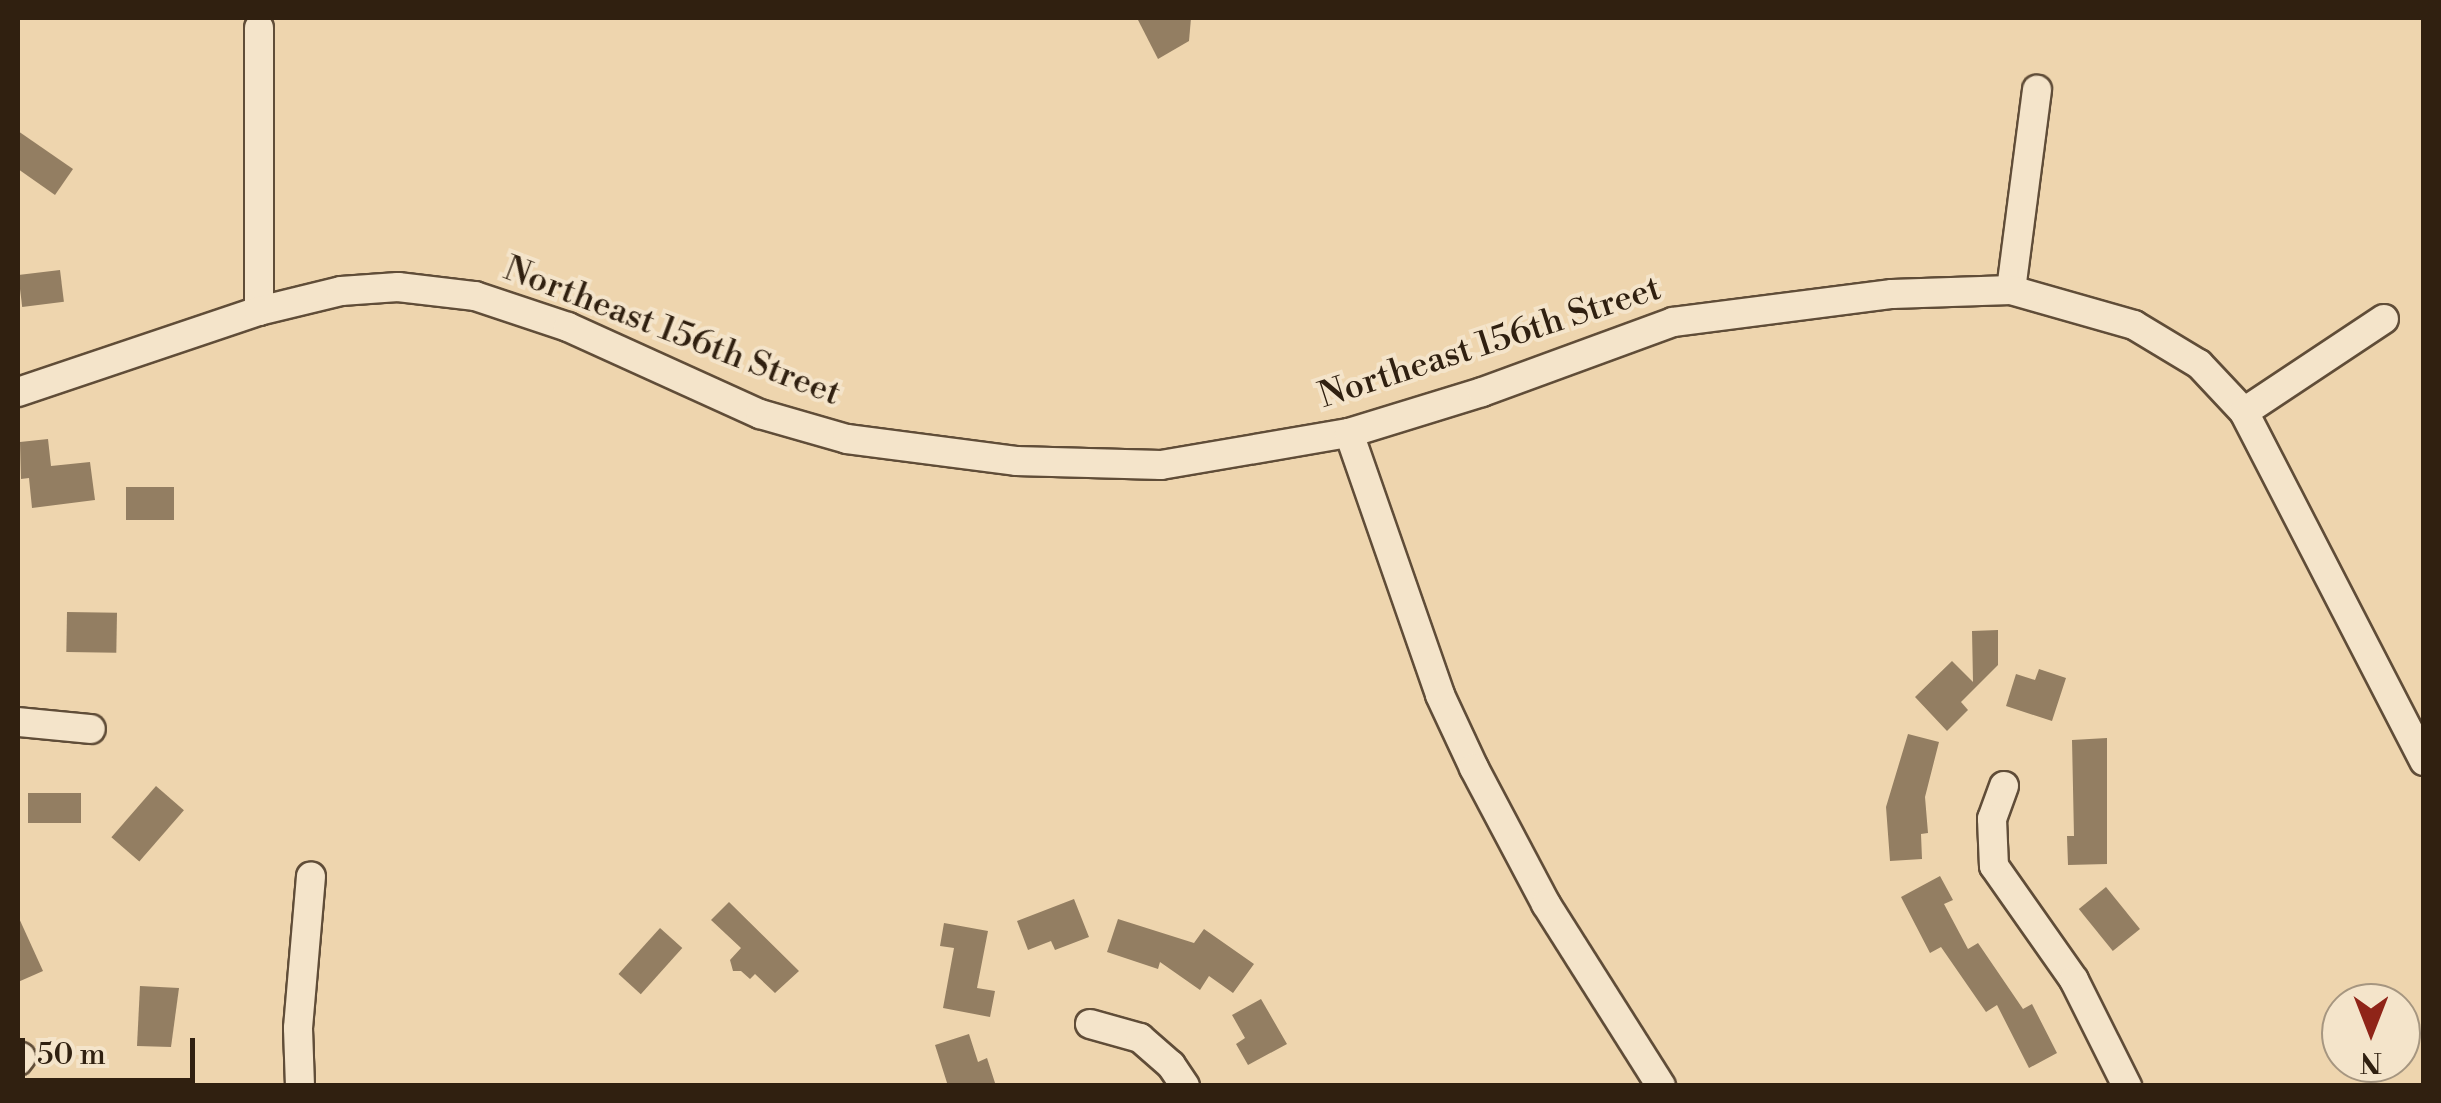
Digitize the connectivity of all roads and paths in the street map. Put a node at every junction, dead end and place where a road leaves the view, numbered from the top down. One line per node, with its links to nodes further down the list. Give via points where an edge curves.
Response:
1 (259, 28): 4 (street)
2 (2037, 90): 3 (street)
3 (2011, 290): 7 (street, Northeast 156th Street, via 2134,324 2199,364); 8 (street, Northeast 156th Street, via 1892,294 1672,322 1482,392)
4 (259, 312): 6 (street, Northeast 156th Street); 8 (street, Northeast 156th Street, via 342,291 398,286 475,296 568,327 760,414 847,439 938,453 1160,466)
5 (2384, 319): 7 (street)
6 (18, 392)
7 (2244, 412): 11 (street, Northeast 156th Street)
8 (1349, 432): 17 (street, via 1440,695 1474,768 1546,904)
9 (18, 722): 10 (street)
10 (91, 729)
11 (2424, 761)
12 (2004, 786): 18 (street, via 1992,819 1994,866 2074,980)
13 (311, 876): 15 (street, via 298,1028)
14 (1090, 1024): 16 (street, via 1140,1038)
15 (300, 1086)
16 (1185, 1086)
17 (1661, 1086)
18 (2128, 1086)

